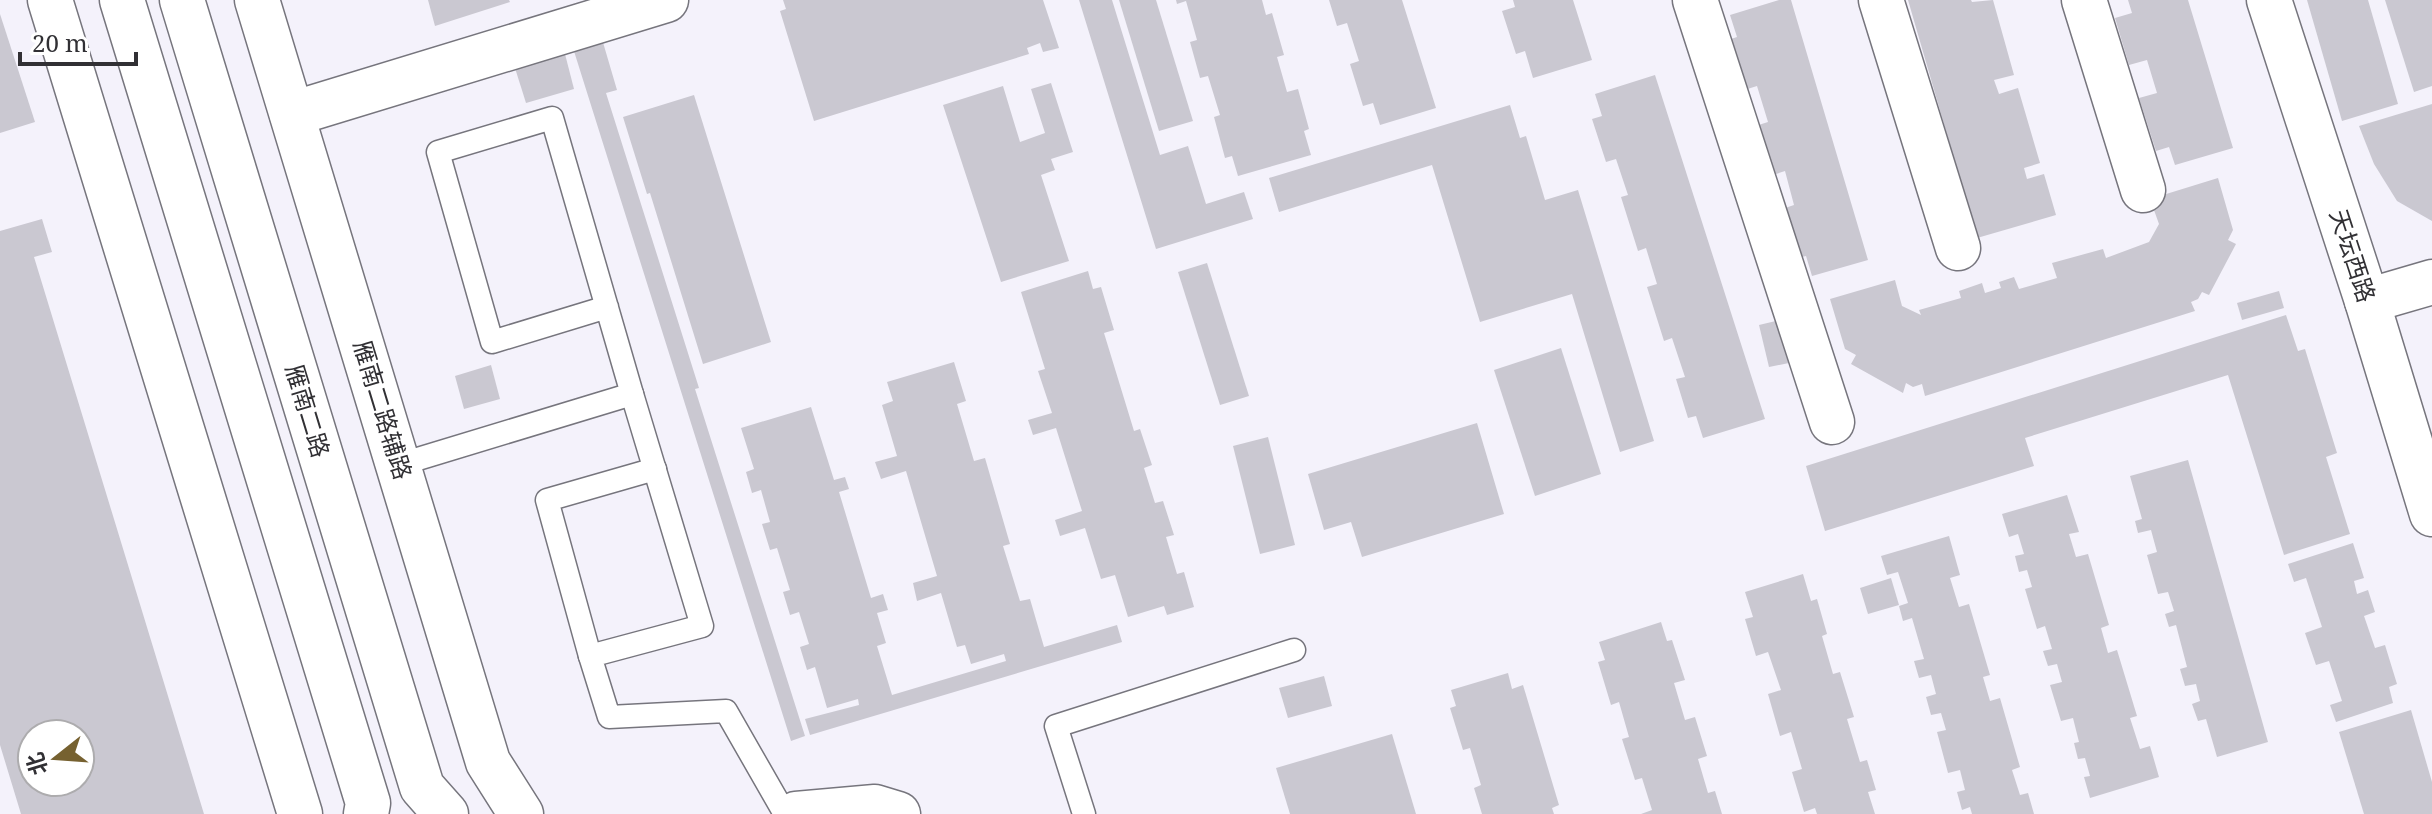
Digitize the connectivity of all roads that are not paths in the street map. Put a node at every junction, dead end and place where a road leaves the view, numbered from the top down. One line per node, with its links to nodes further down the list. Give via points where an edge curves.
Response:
1 (50, 0): 23 (street)
2 (122, 0): 24 (street, via 368,803)
3 (182, 0): 25 (street, 雁南二路, via 422,787)
4 (257, 0): 10 (street, 雁南二路辅路)
5 (666, 0): 10 (street)
6 (1695, 0): 17 (street)
7 (1881, 0): 12 (street)
8 (2084, 0): 11 (street)
9 (2269, 0): 14 (street, 天坛西路)
10 (292, 114): 18 (street, 雁南二路辅路)
11 (2143, 190)
12 (1958, 248)
13 (2432, 282): 14 (street)
14 (2367, 301): 20 (street, 天坛西路)
15 (607, 307): 15 (lane, via 552,118 438,152 492,342); 16 (lane)
16 (632, 394): 18 (lane); 19 (lane)
17 (1832, 422)
18 (398, 465): 26 (street, 雁南二路辅路, via 488,762)
19 (655, 469): 22 (lane, via 547,500); 22 (lane, via 702,626)
20 (2432, 514)
21 (1294, 650): 30 (lane, via 1056,726)
22 (590, 656): 27 (lane, via 609,717 726,711)
23 (300, 814)
24 (366, 814)
25 (446, 814)
26 (521, 814)
27 (785, 814)
28 (796, 814): 29 (street, via 875,807)
29 (898, 814)
30 (1084, 814)

